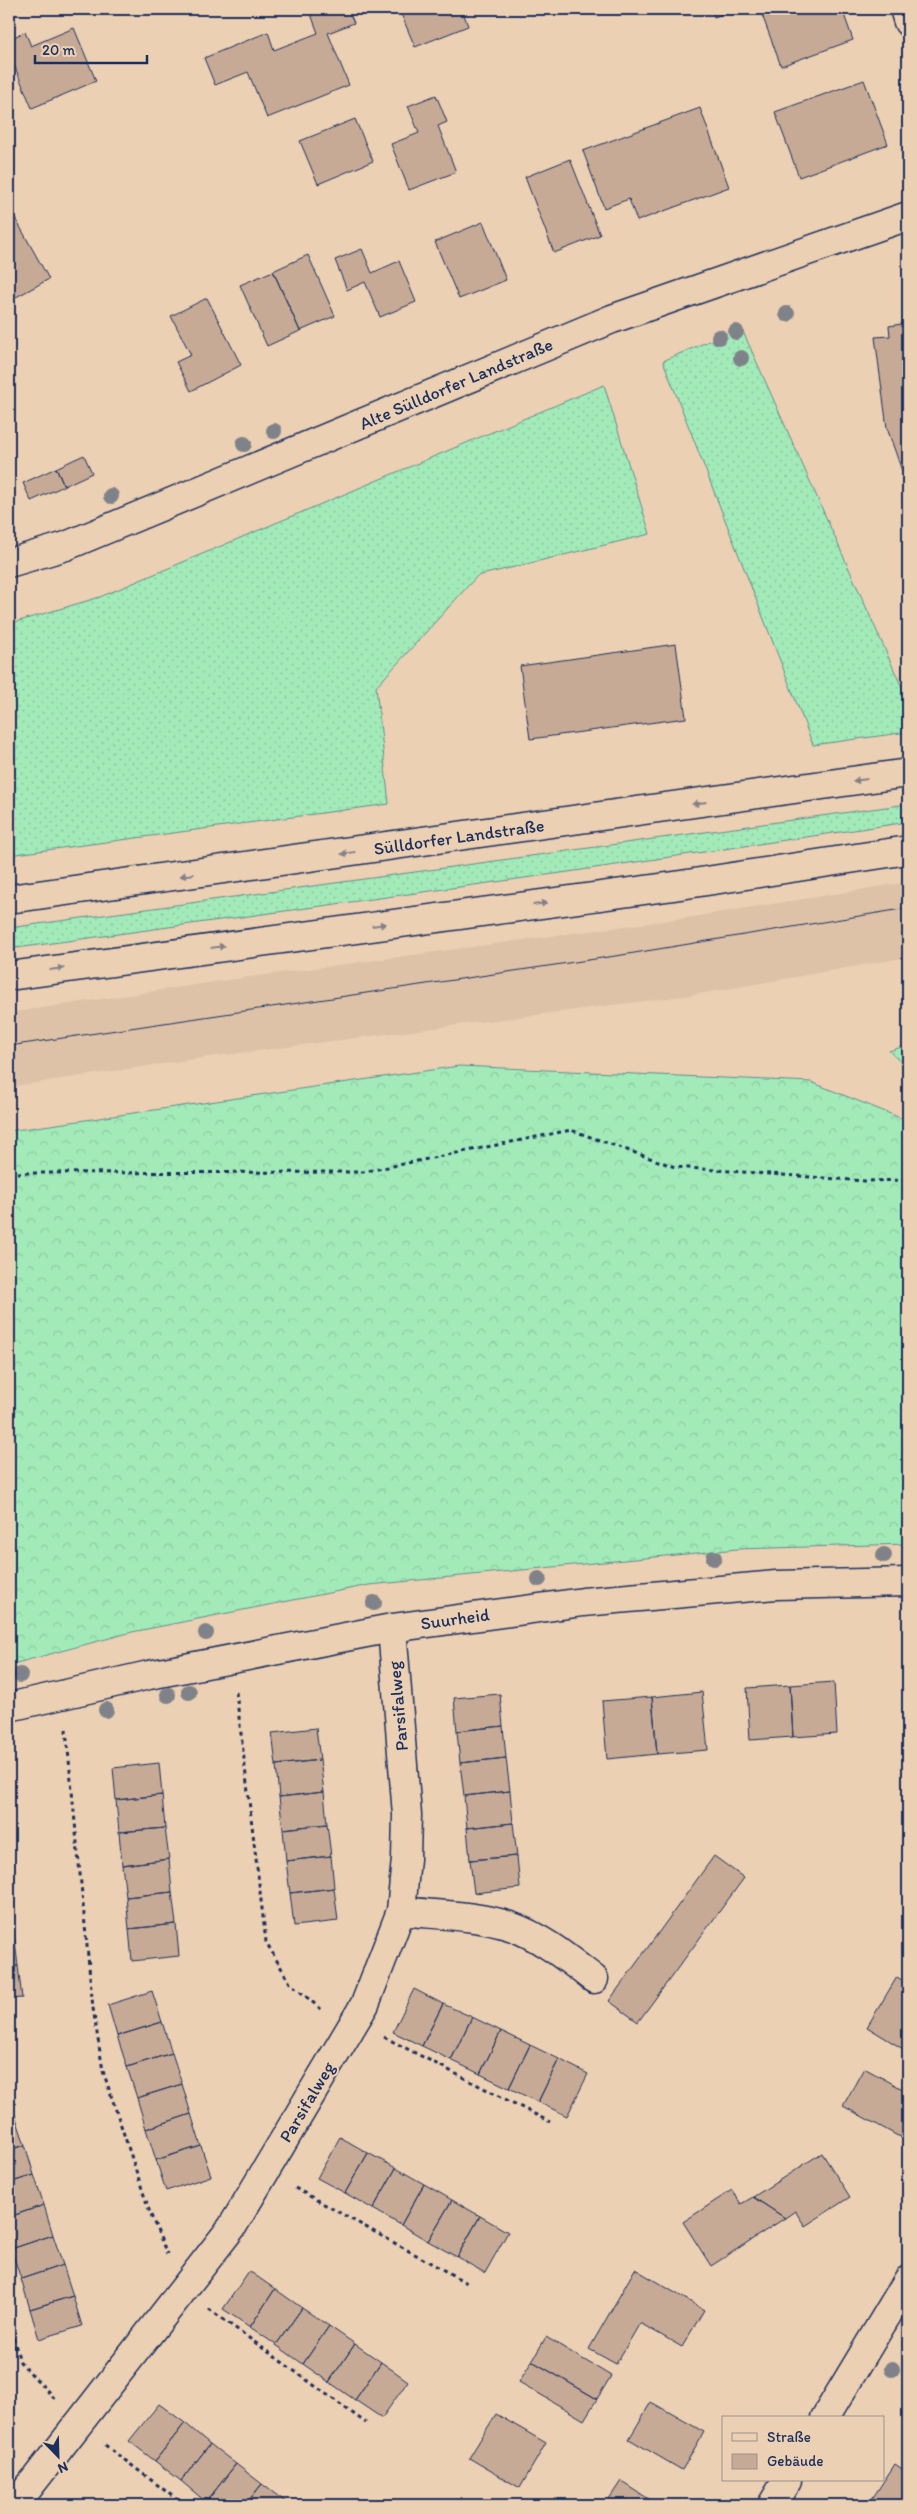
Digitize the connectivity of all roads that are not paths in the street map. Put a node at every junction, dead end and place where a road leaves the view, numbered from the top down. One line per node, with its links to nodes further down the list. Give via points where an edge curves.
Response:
1 (904, 9): 2 (main road)
2 (908, 22)
3 (908, 216): 4 (main road, Alte Sülldorfer Landstraße, via 612,319 66,546)
4 (9, 563)
5 (908, 773): 7 (main road, Sülldorfer Landstraße, one-way to 7)
6 (908, 850): 8 (main road, one-way to 6, via 664,887)
7 (9, 899)
8 (9, 976)
9 (908, 1582): 10 (main road, Suurheid, via 776,1584 584,1602)
10 (392, 1628): 11 (main road, Suurheid); 12 (main road, Parsifalweg, via 407,1815)
11 (9, 1708)
12 (401, 1911): 13 (main road, via 481,1919 511,1927 552,1947); 17 (main road, Parsifalweg, via 365,2004 232,2227)
13 (594, 1979)
14 (908, 2280): 15 (main road)
15 (826, 2416)
16 (786, 2482): 18 (main road)
17 (15, 2505)
18 (772, 2505)

